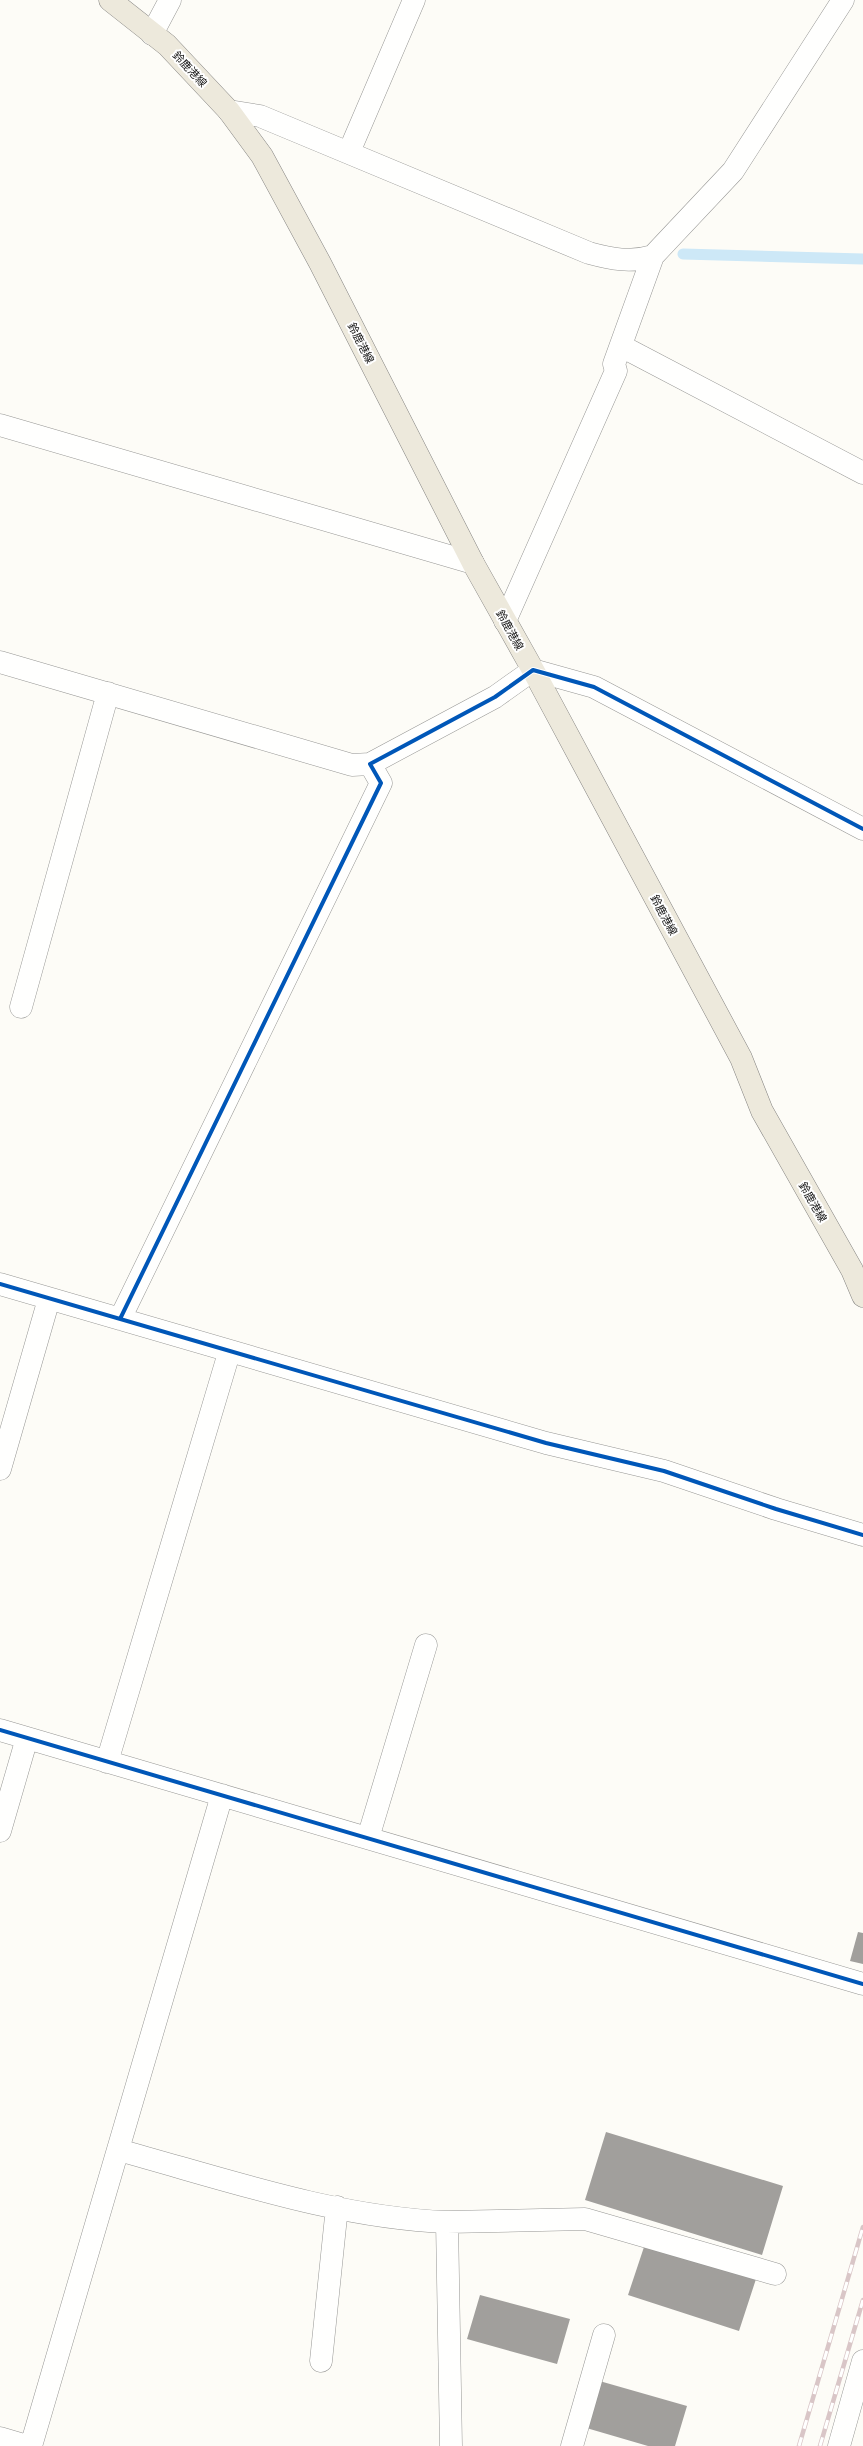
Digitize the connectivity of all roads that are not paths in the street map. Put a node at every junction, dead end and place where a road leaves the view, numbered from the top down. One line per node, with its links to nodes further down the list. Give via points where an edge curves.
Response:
1 (110, 0): 5 (main road, 鈴鹿港線)
2 (170, 0): 5 (street)
3 (414, 0): 7 (street)
4 (843, 0): 8 (street, via 733,171)
5 (152, 34): 6 (main road, 鈴鹿港線, via 167,45)
6 (229, 111): 7 (street, via 260,116); 12 (main road, 鈴鹿港線, via 262,156 320,263)
7 (349, 152): 8 (street, via 589,253 608,259 639,261)
8 (653, 256): 9 (street)
9 (622, 346): 11 (street); 13 (street, via 614,364 616,371)
10 (0, 425): 12 (street)
11 (863, 473)
12 (473, 563): 13 (main road, 鈴鹿港線)
13 (505, 620): 15 (main road, 鈴鹿港線)
14 (0, 662): 16 (street)
15 (533, 670): 17 (street, via 495,697); 18 (street, via 594,687); 21 (main road, 鈴鹿港線, via 741,1058 762,1111 852,1270)
16 (108, 693): 17 (street, via 352,765); 19 (street)
17 (370, 764): 23 (street, via 381,783)
18 (863, 829)
19 (21, 1007)
20 (0, 1284): 22 (street)
21 (863, 1296)
22 (49, 1299): 23 (street); 25 (street)
23 (120, 1319): 24 (street)
24 (229, 1353): 26 (street, via 546,1443 664,1471); 30 (street)
25 (0, 1469)
26 (863, 1535)
27 (426, 1645): 33 (street)
28 (0, 1730): 29 (street)
29 (27, 1738): 30 (street); 32 (street)
30 (107, 1762): 31 (street)
31 (222, 1795): 33 (street); 35 (street)
32 (0, 1831)
33 (368, 1838): 34 (street)
34 (863, 1984)
35 (118, 2150): 36 (street); 44 (street)
36 (337, 2207): 37 (street, via 415,2221); 40 (street)
37 (447, 2222): 38 (street, via 585,2219); 45 (street)
38 (775, 2274)
39 (604, 2335): 46 (street)
40 (321, 2361)
41 (862, 2367): 47 (street)
42 (0, 2438): 43 (street)
43 (27, 2446)
44 (31, 2446)
45 (451, 2446)
46 (572, 2446)
47 (839, 2446)

